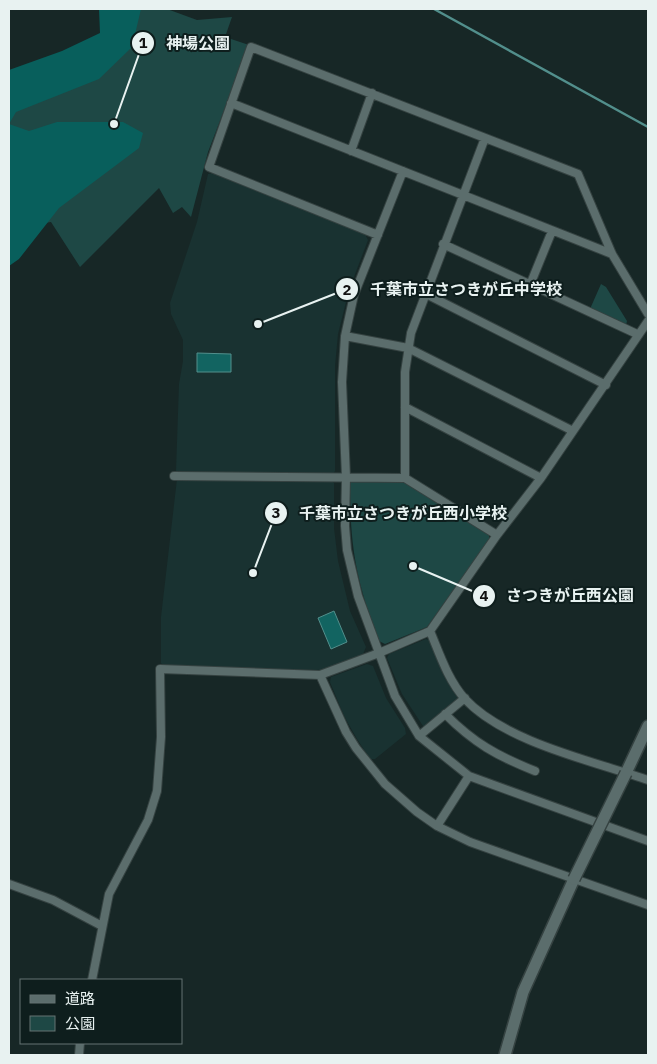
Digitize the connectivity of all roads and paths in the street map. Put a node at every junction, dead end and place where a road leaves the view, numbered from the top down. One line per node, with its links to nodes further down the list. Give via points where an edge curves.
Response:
1 (372, 93): 2 (street, via 251,47); 3 (street); 4 (street)
2 (231, 103): 4 (street); 8 (street, via 209,167)
3 (485, 138): 6 (street); 10 (street, via 578,174)
4 (351, 151): 5 (street)
5 (403, 171): 6 (street); 8 (street)
6 (462, 195): 7 (street); 9 (street)
7 (552, 231): 10 (street); 11 (street)
8 (378, 234): 16 (street, via 354,295)
9 (443, 244): 11 (street); 12 (street)
10 (612, 254): 13 (street)
11 (530, 285): 15 (street)
12 (424, 293): 17 (street); 18 (street)
13 (648, 314)
14 (648, 321): 15 (street)
15 (637, 334): 18 (street)
16 (345, 336): 17 (street); 22 (street, via 342,382)
17 (408, 348): 19 (street); 20 (street)
18 (606, 385): 20 (street)
19 (405, 407): 23 (street); 24 (street)
20 (573, 431): 24 (street)
21 (174, 476): 22 (street)
22 (346, 477): 23 (street); 27 (street, via 347,550 358,596)
23 (405, 478): 25 (street)
24 (541, 478): 25 (street)
25 (497, 535): 26 (street)
26 (430, 631): 27 (street); 29 (street, via 450,678)
27 (380, 653): 28 (street); 32 (street, via 395,696)
28 (320, 675): 37 (street, via 346,732 369,766 402,800); 42 (street, via 160,669 158,791 148,820 109,894)
29 (465, 698): 30 (street); 34 (street, via 497,725 511,732)
30 (445, 714): 32 (street); 33 (street, via 467,736 490,752)
31 (648, 726): 34 (street)
32 (419, 736): 35 (street)
33 (535, 771)
34 (626, 772): 36 (street); 39 (street, bridge)
35 (469, 776): 37 (street); 38 (street)
36 (648, 780)
37 (438, 826): 39 (street, via 470,842)
38 (648, 841)
39 (574, 879): 41 (street); 44 (street, via 523,992)
40 (9, 884): 42 (street, via 53,900)
41 (648, 905)
42 (102, 926): 43 (street)
43 (92, 979)
44 (505, 1055)

